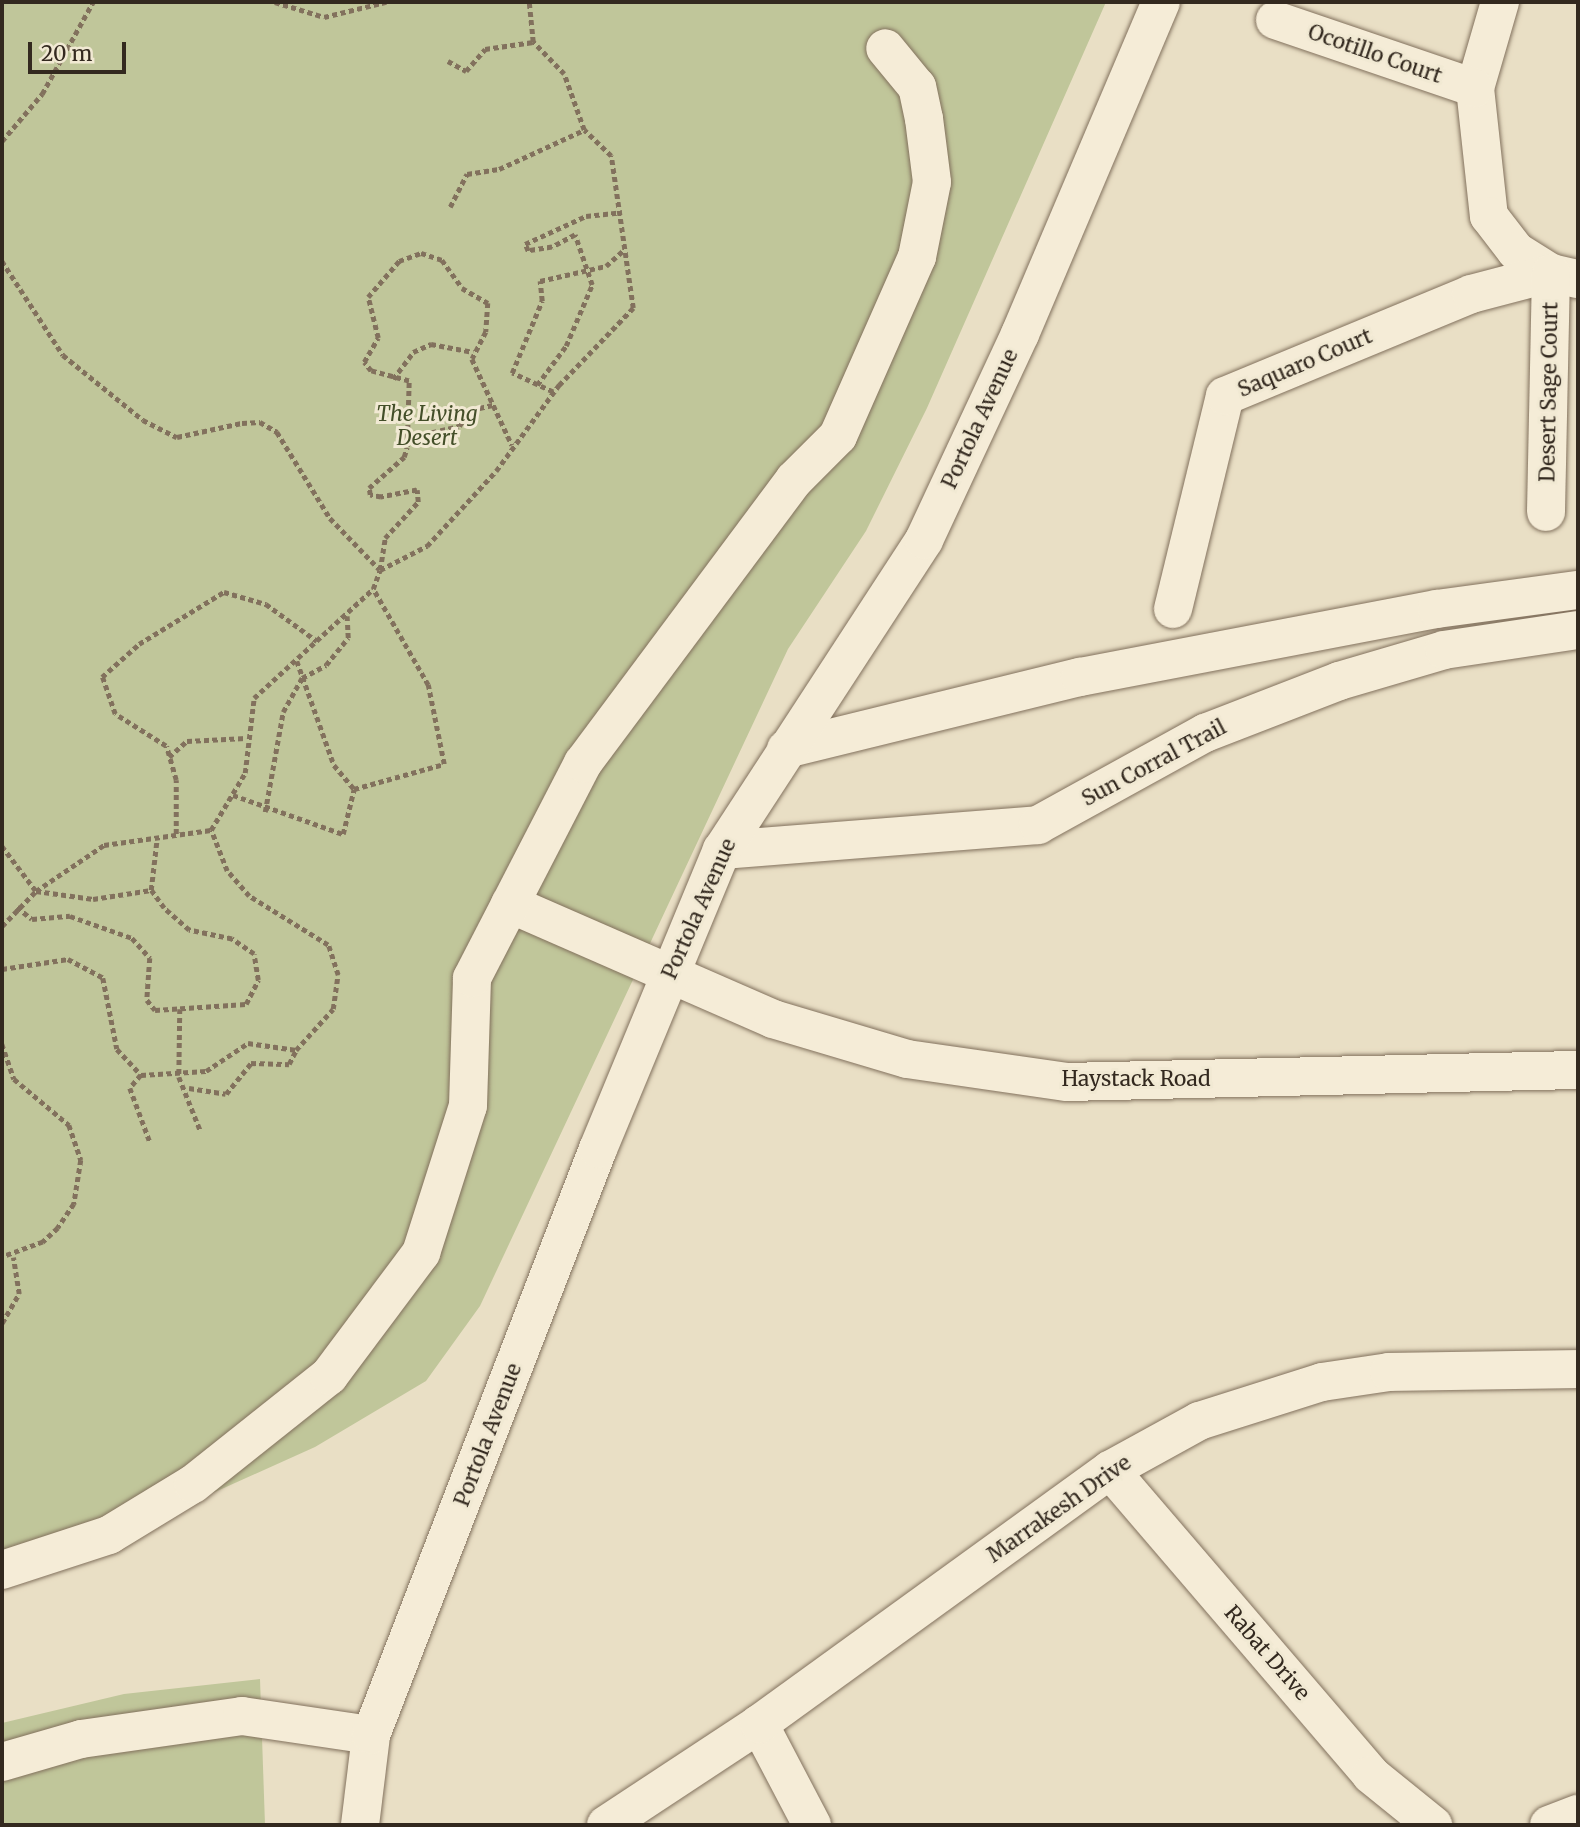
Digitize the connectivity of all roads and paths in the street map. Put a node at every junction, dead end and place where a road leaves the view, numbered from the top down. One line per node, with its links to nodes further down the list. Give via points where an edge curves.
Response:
1 (93, 2): 13 (path, via 42,93)
2 (275, 2): 3 (path, via 324,18)
3 (386, 2)
4 (529, 2): 8 (path)
5 (1161, 2): 40 (street, Portola Avenue, via 1020,334 924,540)
6 (1500, 2): 11 (street)
7 (1275, 20): 11 (street, Ocotillo Court)
8 (533, 43): 10 (path, via 485,49 466,71); 12 (path, via 564,74)
9 (885, 48): 52 (street, via 917,87 925,118 932,182 917,257 838,436 794,480 583,763)
10 (448, 61)
11 (1475, 88): 19 (street, via 1489,216 1516,251)
12 (584, 130): 14 (path, via 499,169 467,174); 15 (path, via 611,156)
13 (2, 141)
14 (450, 207)
15 (622, 212): 16 (path); 18 (path, via 586,216 525,244 528,251 552,247 575,235)
16 (625, 249): 18 (path, via 606,266); 23 (path, via 634,308)
17 (2, 261): 28 (path, via 63,355 143,421 177,437 260,422 276,432 330,518)
18 (587, 270): 22 (path, via 592,285 575,326); 22 (path, via 540,281 542,302 512,373)
19 (1565, 276): 27 (street, Desert Sage Court); 31 (street, Saquaro Court, via 1471,294 1226,396)
20 (473, 352): 21 (path, via 431,344 413,352); 21 (path, via 486,332 488,303 462,288 442,260 410,257 379,278 368,297 377,338 364,362); 24 (path)
21 (393, 379): 25 (path, via 409,380)
22 (537, 385): 23 (path)
23 (553, 393): 26 (path)
24 (492, 405): 25 (path, via 471,410 459,426); 26 (path)
25 (407, 438): 28 (path, via 404,457 369,488 370,495 381,497 417,490 418,502 385,538)
26 (512, 445): 28 (path, via 427,546)
27 (1546, 512)
28 (380, 570): 29 (path)
29 (373, 589): 33 (path); 42 (path, via 428,685 444,764)
30 (1578, 590): 32 (street)
31 (1174, 609)
32 (1412, 614): 36 (street); 40 (street, via 1080,677)
33 (346, 615): 35 (path); 38 (path, via 348,638 326,665)
34 (1578, 630): 36 (street, Sun Corral Trail)
35 (317, 641): 37 (path); 41 (path, via 266,604 224,592 138,644 102,677 115,714 166,746)
36 (1421, 657): 49 (street, Sun Corral Trail, via 1205,733 1038,825)
37 (297, 661): 38 (path); 39 (path, via 254,698)
38 (302, 678): 42 (path, via 334,765); 44 (path, via 283,712)
39 (246, 738): 41 (path, via 187,741); 43 (path, via 245,772)
40 (786, 749): 49 (street, Portola Avenue)
41 (169, 757): 46 (path)
42 (354, 789): 44 (path, via 353,811 343,834)
43 (233, 795): 44 (path); 45 (path)
44 (265, 812)
45 (211, 830): 46 (path); 59 (path, via 227,871 249,896 328,945 335,964 333,1009)
46 (176, 834): 47 (path)
47 (157, 838): 50 (path); 51 (path, via 104,845)
48 (2, 846): 51 (path)
49 (722, 850): 56 (street, Portola Avenue)
50 (151, 890): 51 (path, via 93,899); 57 (path, via 189,930 232,939 254,954 258,981 246,1004)
51 (36, 891): 53 (path)
52 (510, 904): 56 (street, Haystack Road); 71 (street, via 472,978 468,1105 421,1253 329,1376 192,1484 109,1535)
53 (17, 907): 54 (path); 57 (path, via 32,919 70,916 132,938 150,958 147,1000 155,1010)
54 (2, 926)
55 (2, 969): 61 (path, via 68,959 103,978 117,1049)
56 (669, 974): 60 (street, Haystack Road, via 773,1019 906,1059 1068,1082); 73 (street, Portola Avenue)
57 (180, 1009): 62 (path)
58 (2, 1044): 67 (path, via 14,1079 69,1125 81,1160 74,1203 58,1228)
59 (296, 1050): 62 (path, via 248,1043 206,1071); 63 (path, via 289,1064 251,1063 226,1094)
60 (1578, 1070)
61 (141, 1075): 62 (path); 65 (path, via 130,1088)
62 (179, 1077): 63 (path)
63 (189, 1088): 64 (path)
64 (201, 1132)
65 (150, 1142)
66 (2, 1257): 67 (path)
67 (13, 1257): 68 (path, via 19,1294)
68 (2, 1323)
69 (1578, 1369): 70 (street, Marrakesh Drive, via 1388,1372 1322,1382 1199,1421)
70 (1110, 1470): 72 (street, Marrakesh Drive); 79 (street, Rabat Drive, via 1371,1775)
71 (2, 1570)
72 (759, 1724): 77 (street, Marrakesh Drive); 78 (street)
73 (371, 1735): 74 (street, via 242,1716 81,1739); 76 (street, Portola Avenue)
74 (2, 1762)
75 (1578, 1814): 80 (street)
76 (360, 1825)
77 (606, 1825)
78 (812, 1825)
79 (1433, 1825)
80 (1549, 1825)

